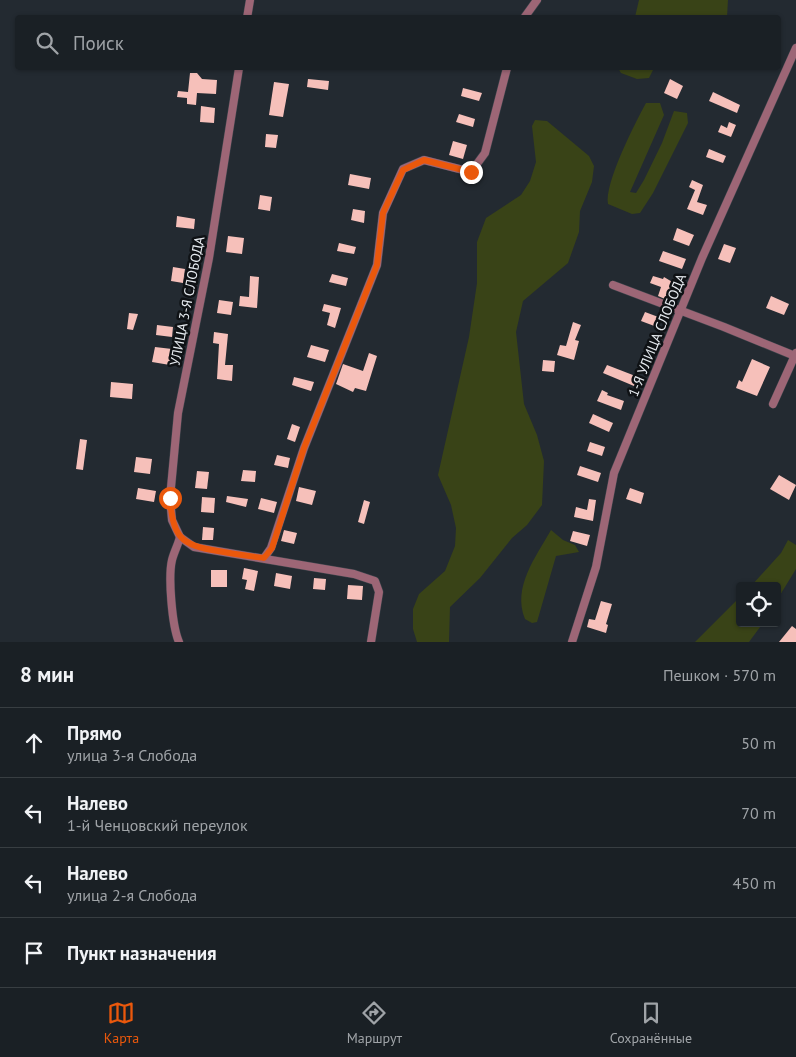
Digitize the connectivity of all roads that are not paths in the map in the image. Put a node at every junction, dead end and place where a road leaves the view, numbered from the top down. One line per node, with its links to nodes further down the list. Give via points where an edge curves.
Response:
1 (250, 0): 3 (street)
2 (537, 0): 4 (street)
3 (248, 15)
4 (526, 15)
5 (796, 48): 9 (street, 1-Я УЛИЦА СЛОБОДА)
6 (239, 70): 12 (street, УЛИЦА 3-Я СЛОБОДА, via 209,258 178,414 170,498 172,520)
7 (506, 70): 13 (street, via 485,153 471,172 424,160 403,170 392,191 383,213 377,265 304,448 272,548)
8 (614, 285): 9 (street)
9 (681, 310): 10 (street); 16 (street, 1-Я УЛИЦА СЛОБОДА, via 614,474 596,567)
10 (795, 355): 11 (street)
11 (773, 404)
12 (180, 537): 13 (street, via 194,547); 14 (street, via 172,561 172,606)
13 (264, 558): 15 (street, via 354,574 375,581 379,592)
14 (179, 642)
15 (371, 642)
16 (572, 642)

